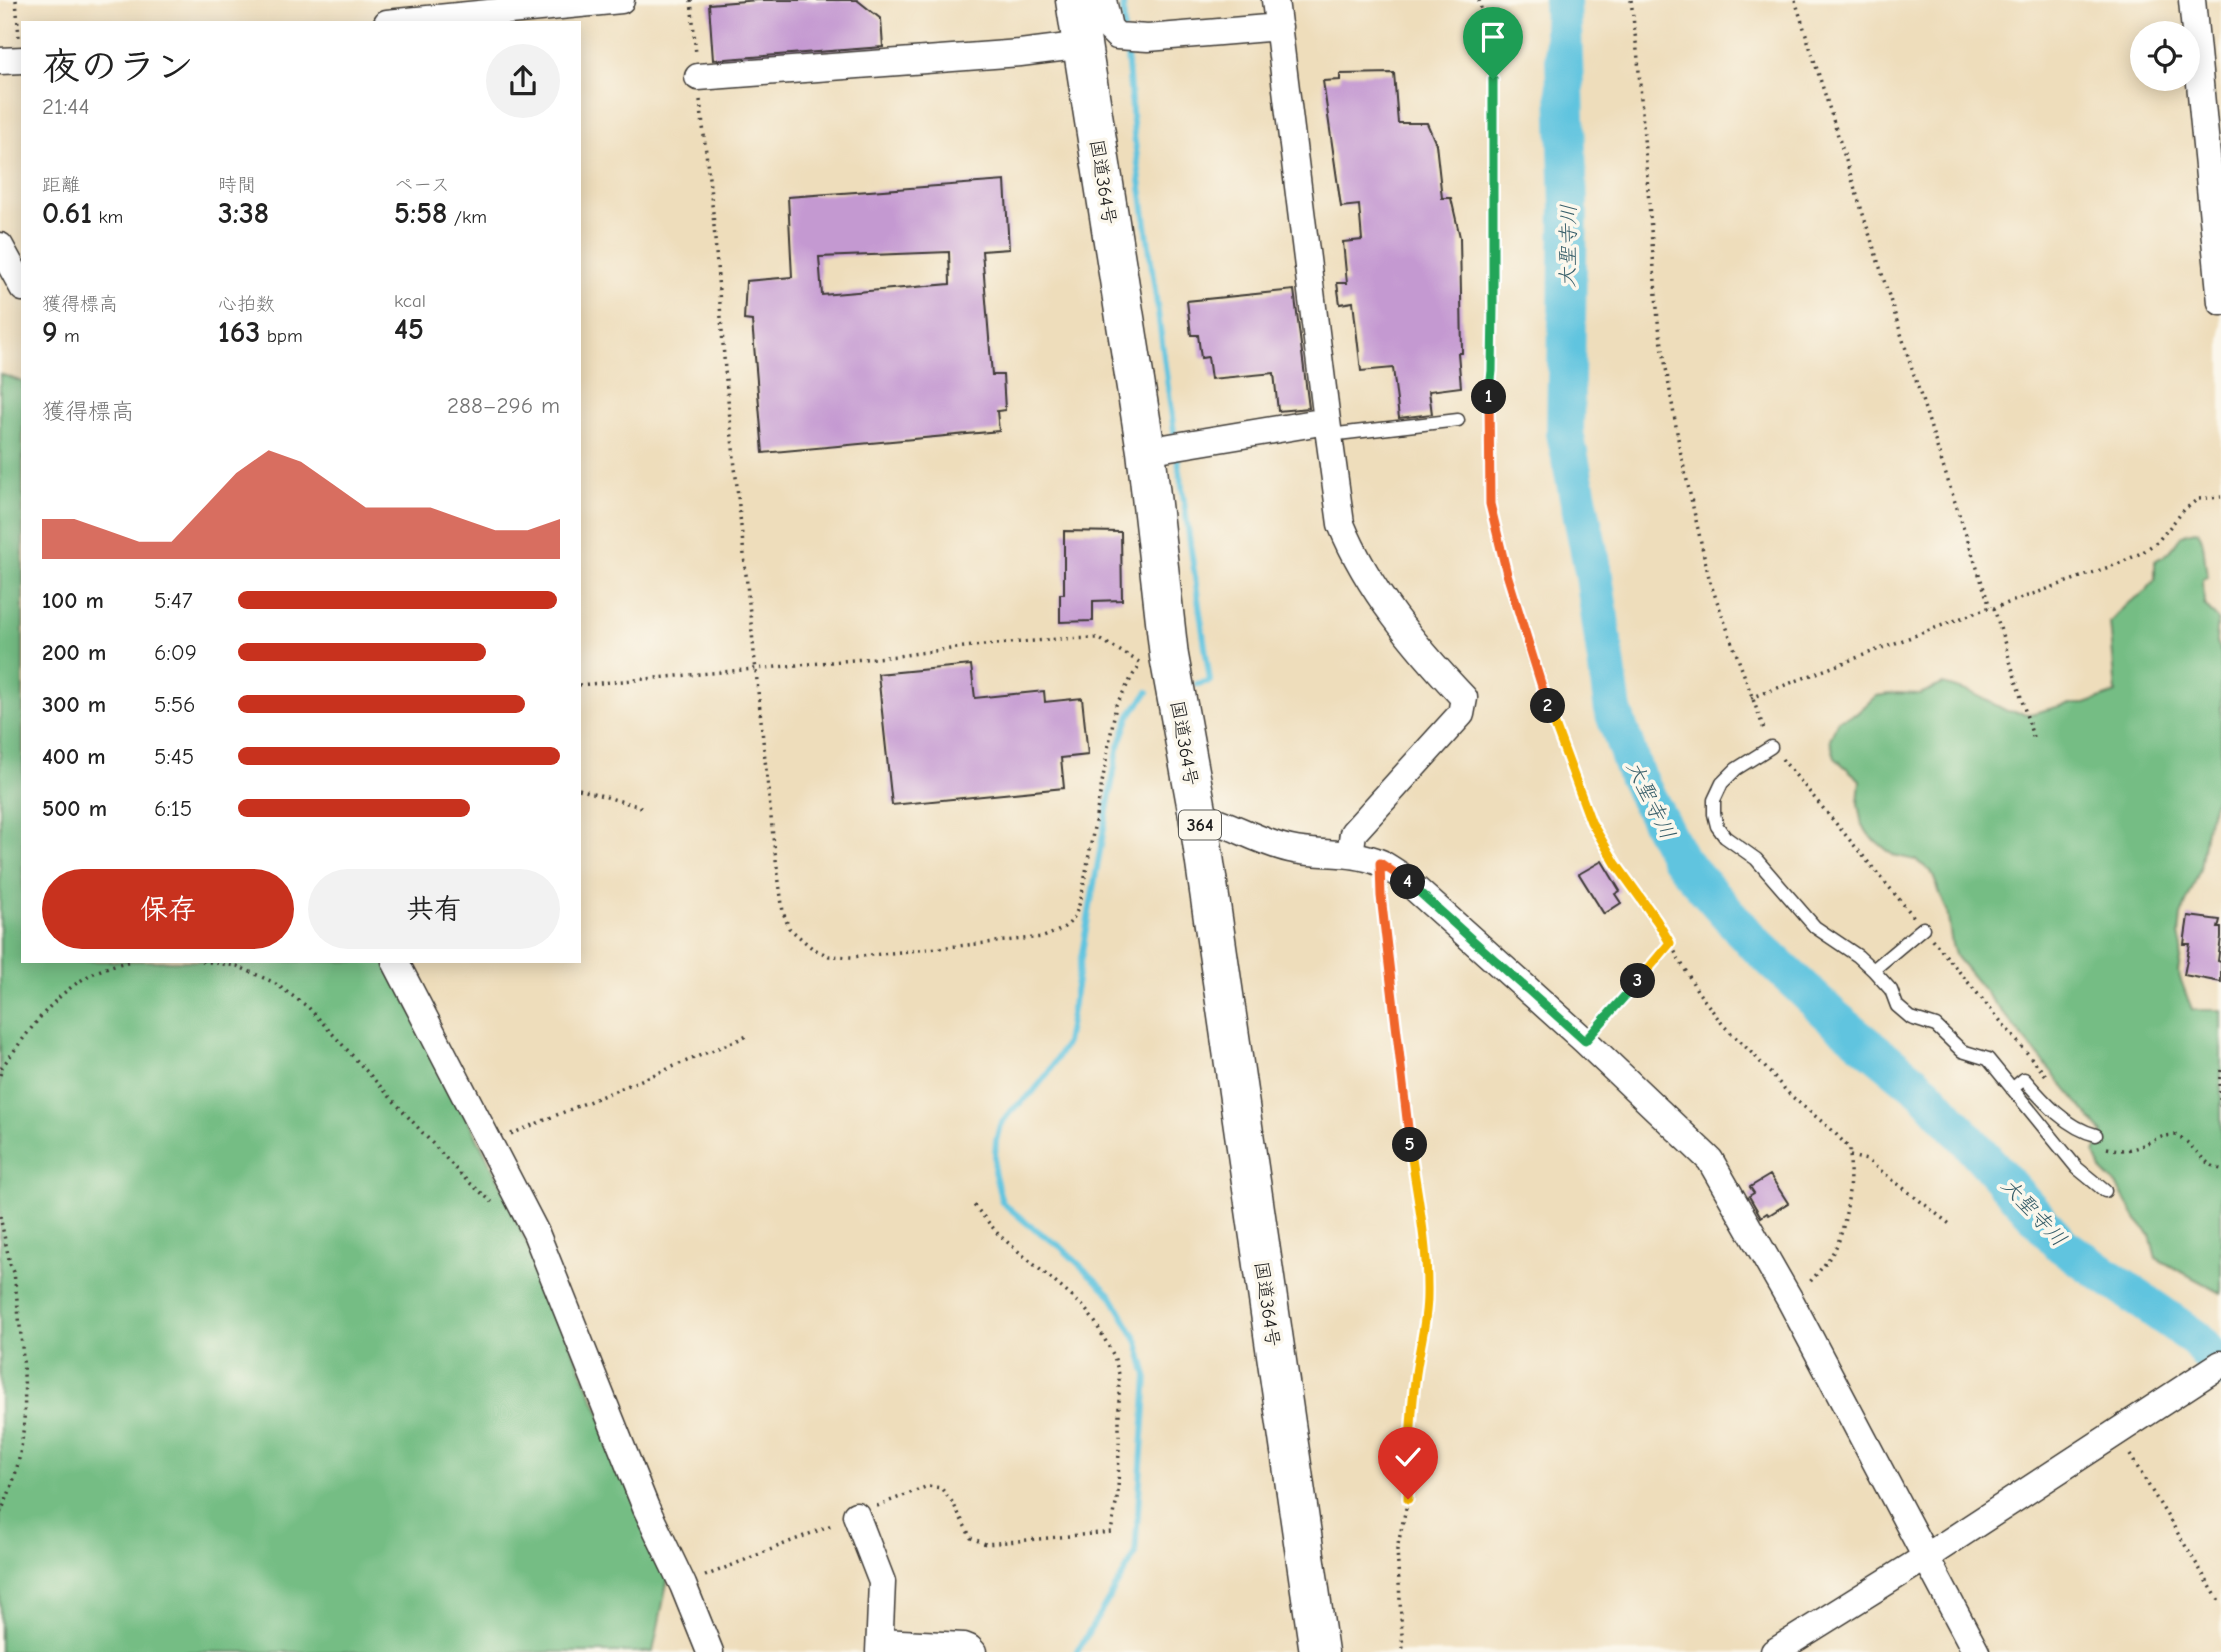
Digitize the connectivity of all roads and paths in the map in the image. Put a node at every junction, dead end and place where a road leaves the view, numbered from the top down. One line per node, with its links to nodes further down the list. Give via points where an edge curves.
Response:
1 (16, 0): 14 (path)
2 (621, 0): 11 (street)
3 (691, 0): 15 (path)
4 (1075, 0): 13 (highway, 国道364号 / 364)
5 (1103, 0): 12 (street, via 1109,28 1117,36 1148,38)
6 (1275, 0): 12 (street)
7 (1479, 0): 35 (path, via 1493,79 1490,504 1556,733 1591,822)
8 (1631, 0): 26 (path, via 1658,321 1668,383 1710,582)
9 (1796, 0): 23 (path)
10 (2192, 0): 18 (street)
11 (407, 21)
12 (1279, 27): 20 (street)
13 (1084, 45): 15 (street); 21 (highway, 国道364号 / 364)
14 (14, 60)
15 (698, 77): 24 (path)
16 (0, 246): 17 (street)
17 (21, 284)
18 (2221, 302)
19 (1458, 420): 20 (lane)
20 (1328, 428): 21 (street); 32 (street, via 1341,524 1348,539 1383,600 1425,657 1464,698 1461,714 1353,833)
21 (1146, 452): 31 (highway, 国道364号 / 364, via 1169,656)
22 (2221, 497): 23 (path, via 2198,499 2143,552)
23 (1992, 608): 26 (path); 27 (path)
24 (757, 669): 24 (path, via 783,912 799,939 829,956 852,957 1043,937 1071,923 1082,894 1116,705 1142,663 1098,638); 25 (path)
25 (581, 685)
26 (1751, 698): 28 (path)
27 (2033, 737)
28 (1771, 747): 34 (path); 39 (lane, via 1722,783 1714,800 1717,826 1756,859 1815,927)
29 (581, 790): 30 (path)
30 (644, 808)
31 (1198, 815): 32 (street, via 1290,849); 67 (highway, 国道364号 / 364)
32 (1350, 855): 33 (street)
33 (1380, 863): 41 (street, via 1400,875); 68 (path, via 1427,1295 1411,1413 1408,1499 1397,1549)
34 (1923, 928): 39 (lane); 44 (path)
35 (1670, 943): 41 (path); 49 (path, via 1724,1026 1850,1149)
36 (122, 963): 43 (path, via 74,983 40,1016)
37 (216, 963): 52 (path, via 237,966 273,982 308,1007 463,1177)
38 (396, 963): 48 (street)
39 (1874, 970): 45 (lane, via 1891,990 1897,1006 1911,1018 1936,1026 1962,1051 1988,1059)
40 (747, 1036): 48 (path)
41 (1585, 1041): 56 (street, via 1710,1160)
42 (2221, 1070): 46 (path)
43 (0, 1075)
44 (2056, 1087)
45 (2012, 1088): 47 (lane, via 2024,1079 2072,1126); 51 (lane, via 2077,1168)
46 (2221, 1109)
47 (2096, 1135): 50 (path, via 2107,1149 2123,1152 2175,1135)
48 (489, 1143): 62 (street, via 537,1233 646,1508)
49 (1850, 1156): 55 (path, via 1867,1160); 56 (path, via 1840,1239 1822,1268)
50 (2221, 1169)
51 (2105, 1191)
52 (492, 1202)
53 (973, 1204): 60 (path, via 999,1235 1083,1307 1114,1356 1119,1374 1118,1493 1111,1532 986,1544 971,1538 941,1488 928,1486)
54 (0, 1216): 59 (path, via 15,1272 26,1399 18,1465)
55 (1951, 1225)
56 (1790, 1300): 61 (street)
57 (2221, 1364): 61 (street)
58 (2130, 1455): 63 (path)
59 (0, 1513)
60 (856, 1515): 62 (path); 64 (street, via 882,1582)
61 (1926, 1557): 69 (street); 70 (street)
62 (683, 1585): 65 (street)
63 (2221, 1604)
64 (880, 1647): 66 (street, via 964,1646)
65 (710, 1652)
66 (973, 1652)
67 (1319, 1652)
68 (1403, 1652)
69 (1774, 1652)
70 (1976, 1652)

